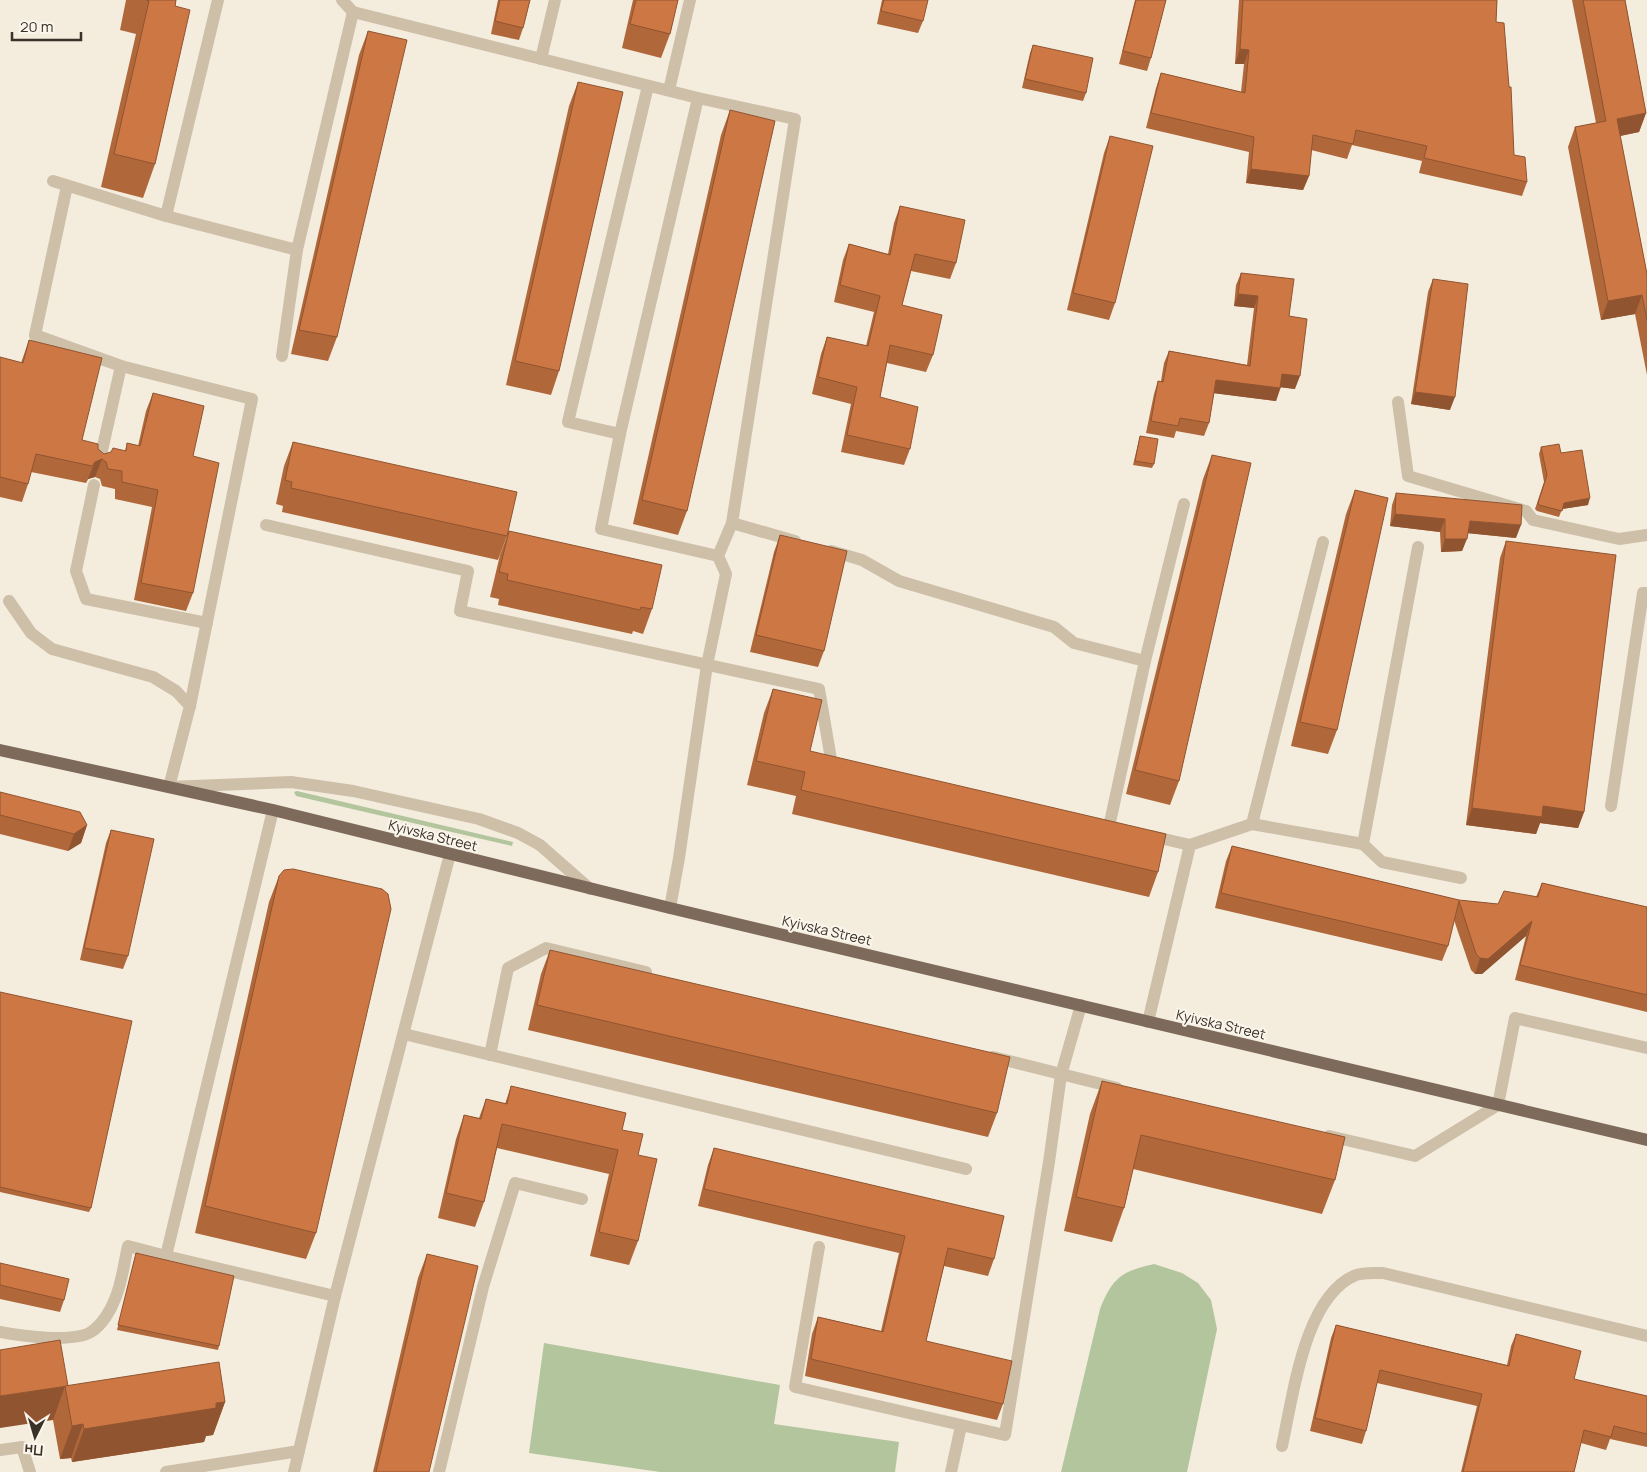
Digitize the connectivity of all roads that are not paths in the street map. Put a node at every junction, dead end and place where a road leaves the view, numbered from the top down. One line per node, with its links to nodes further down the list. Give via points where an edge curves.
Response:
1 (218, 0): 12 (street)
2 (342, 0): 5 (street)
3 (555, 0): 6 (street)
4 (690, 0): 8 (street)
5 (353, 12): 6 (street); 13 (street)
6 (541, 59): 7 (street)
7 (648, 86): 8 (street); 17 (street, via 568,422)
8 (669, 90): 9 (street)
9 (698, 98): 17 (street); 21 (street, via 795,119)
10 (53, 180): 11 (street)
11 (67, 186): 12 (street); 15 (street, via 35,335)
12 (157, 217): 13 (street)
13 (297, 250): 14 (street)
14 (282, 356)
15 (121, 366): 18 (street); 29 (street, via 252,399)
16 (1398, 402): 23 (street, via 1408,476 1525,505 1533,520 1619,539)
17 (620, 434): 26 (street, via 601,529)
18 (99, 464)
19 (94, 485): 29 (street, via 76,571 86,599)
20 (1184, 504): 30 (street)
21 (732, 523): 26 (street); 30 (street, via 862,560 900,580 1054,627 1074,644)
22 (266, 525): 31 (street, via 468,571 460,612)
23 (1647, 535)
24 (1323, 542): 38 (street)
25 (1418, 548): 41 (street)
26 (718, 556): 31 (street, via 726,574)
27 (1647, 593): 36 (street, via 1643,593)
28 (9, 601): 32 (street, via 30,633 52,649 154,677)
29 (207, 623): 32 (street)
30 (1145, 661): 39 (street)
31 (707, 665): 34 (street, via 819,689 832,765); 46 (street)
32 (190, 706): 35 (street)
33 (0, 750): 35 (main road, Kyivska Street)
34 (851, 770)
35 (169, 786): 37 (main road, Kyivska Street); 45 (street, via 291,782 353,791 479,819 540,845)
36 (1611, 806)
37 (273, 810): 43 (main road, Kyivska Street); 62 (street)
38 (1252, 824): 41 (street); 42 (street)
39 (1108, 827)
40 (1136, 833): 42 (street)
41 (1363, 844): 44 (street, via 1382,862)
42 (1190, 845): 49 (street)
43 (450, 854): 45 (main road, Kyivska Street); 50 (street)
44 (1461, 878)
45 (590, 889): 46 (main road, Kyivska Street)
46 (670, 908): 48 (main road, Kyivska Street)
47 (662, 976): 53 (street, via 546,948 508,968)
48 (1081, 1005): 49 (main road, Kyivska Street); 54 (street)
49 (1148, 1022): 56 (main road, Kyivska Street)
50 (404, 1034): 53 (street); 63 (street)
51 (1647, 1048): 56 (street, via 1515,1018)
52 (982, 1054): 54 (street)
53 (490, 1055): 59 (street)
54 (1061, 1075): 55 (street); 66 (street, via 1005,1435)
55 (1129, 1090)
56 (1498, 1105): 57 (street, via 1415,1156); 58 (main road, Kyivska Street)
57 (1320, 1134)
58 (1647, 1140)
59 (966, 1169)
60 (582, 1199): 73 (street, via 516,1183 483,1287)
61 (819, 1247): 66 (street, via 795,1387)
62 (166, 1256): 63 (street); 64 (street, via 128,1246 116,1298 106,1317 90,1333 70,1337 27,1337)
63 (335, 1296): 69 (street)
64 (0, 1332)
65 (1647, 1336): 67 (street, via 1383,1273 1357,1274 1339,1286 1314,1321)
66 (961, 1426): 74 (street)
67 (1282, 1446)
68 (0, 1450): 70 (street, via 22,1447)
69 (299, 1450): 71 (street); 72 (street)
70 (30, 1472)
71 (166, 1472)
72 (294, 1472)
73 (439, 1472)
74 (951, 1472)

